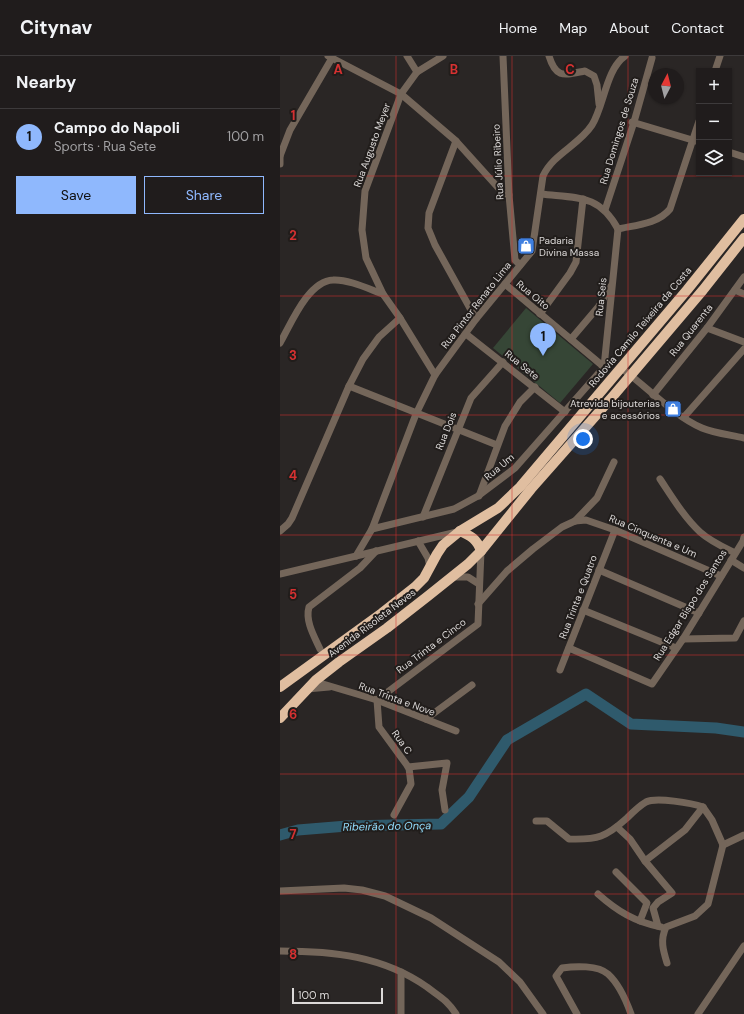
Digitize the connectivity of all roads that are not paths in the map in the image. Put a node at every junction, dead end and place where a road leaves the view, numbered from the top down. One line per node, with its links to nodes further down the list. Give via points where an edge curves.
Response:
1 (407, 56): 10 (street)
2 (443, 56): 10 (street)
3 (503, 56): 23 (street, Rua Júlio Ribeiro)
4 (549, 56): 12 (street, via 552,66 559,73 585,71 594,76 599,100)
5 (625, 56): 12 (street, Rua Pintor Renato Lima, via 616,64)
6 (720, 56): 9 (street)
7 (330, 57): 11 (street); 14 (street)
8 (652, 58): 13 (street, Rua Domingos de Souza)
9 (716, 68)
10 (417, 72): 11 (street, Rua Augusto Meyer)
11 (401, 94): 16 (street); 34 (street, Rua Augusto Meyer, via 365,191 363,207 362,230 366,258)
12 (598, 110): 22 (street, Rua Pintor Renato Lima, via 592,124 583,135 546,168)
13 (633, 122): 17 (street); 25 (street, Rua Domingos de Souza)
14 (290, 130): 15 (street); 19 (street)
15 (280, 140)
16 (456, 141): 23 (street, via 502,192); 38 (street, via 429,214 428,228)
17 (696, 141): 27 (street, via 670,209 661,217 646,223)
18 (732, 153): 20 (street)
19 (280, 156): 21 (street)
20 (744, 157)
21 (280, 164)
22 (541, 194): 24 (street); 29 (street, Rua Pintor Renato Lima, via 532,250)
23 (509, 195): 29 (street, Rua Júlio Ribeiro, via 515,260)
24 (583, 199): 25 (street); 36 (street, via 576,262)
25 (605, 210): 27 (street)
26 (744, 219): 47 (highway, Rodovia Camilo Teixeira da Costa)
27 (618, 229): 31 (street, Rua Seis)
28 (744, 238): 48 (highway)
29 (520, 265): 32 (street, Rua Pintor Renato Lima)
30 (744, 277): 33 (street, Rua Quarenta)
31 (613, 280): 41 (street, via 599,306); 46 (street, Rua Seis)
32 (505, 284): 36 (street, Rua Oito); 38 (street, Rua Pintor Renato Lima)
33 (735, 290): 35 (street); 39 (street, Rua Quarenta)
34 (383, 294): 37 (street, Rua Augusto Meyer); 43 (street, via 348,282 322,282 303,303)
35 (744, 294)
36 (540, 314): 41 (street, Rua Oito)
37 (400, 318): 49 (street, Rua Augusto Meyer); 50 (street, via 379,337 363,359)
38 (476, 319): 40 (street, Rua Pintor Renato Lima)
39 (707, 328): 42 (street); 52 (street, Rua Quarenta)
40 (466, 334): 45 (street, Rua Sete); 49 (street, Rua Pintor Renato Lima)
41 (571, 339): 46 (street, Rua Oito)
42 (744, 342)
43 (280, 343)
44 (744, 348): 55 (street)
45 (503, 362): 51 (street, Rua Sete); 56 (street, Rua Dois, via 471,398)
46 (604, 367): 53 (street, Rua Um)
47 (621, 368): 48 (street); 67 (highway, Rodovia Camilo Teixeira da Costa, via 520,487 498,508)
48 (631, 375): 52 (street); 71 (highway, via 531,489)
49 (435, 376): 54 (street, Rua Pintor Renato Lima)
50 (349, 386): 54 (street); 66 (street, via 292,518)
51 (535, 387): 53 (street, Rua Sete); 58 (street, via 520,402)
52 (654, 395): 55 (street)
53 (565, 412): 61 (street, Rua Um, via 515,468)
54 (416, 414): 56 (street); 64 (street, Rua Pintor Renato Lima)
55 (684, 417): 57 (street, via 703,428)
56 (458, 428): 58 (street); 62 (street, Rua Dois)
57 (744, 438)
58 (497, 445): 61 (street)
59 (614, 462): 63 (street, via 597,498)
60 (660, 479): 73 (street, via 678,507 700,532)
61 (478, 496): 62 (street, Rua Um, via 454,509)
62 (423, 517): 64 (street, Rua Um)
63 (575, 521): 65 (street, Rua Cinquenta e Um, via 586,520); 82 (street, via 562,527 507,571)
64 (372, 529): 72 (street, Rua Pintor Renato Lima)
65 (615, 530): 77 (street, Rua Trinta e Quatro); 79 (street, Rua Cinquenta e Um)
66 (280, 531)
67 (460, 531): 69 (street, Rodovia Camilo Teixeira da Costa); 71 (highway, via 476,539); 76 (highway, Avenida Risoleta Neves, via 444,545)
68 (744, 537): 73 (street, Rua Edgar Bispo dos Santos)
69 (418, 540): 70 (street, Rodovia Camilo Teixeira da Costa); 76 (street, via 428,558)
70 (376, 551): 72 (street, Rodovia Camilo Teixeira da Costa); 74 (street)
71 (481, 551): 80 (highway, Avenida Risoleta Neves); 81 (street, Rua Trinta e Cinco)
72 (356, 556): 74 (street); 78 (street, Rodovia Camilo Teixeira da Costa)
73 (733, 556): 75 (street); 79 (street, Rua Edgar Bispo dos Santos)
74 (360, 568): 89 (street, via 309,607 307,614)
75 (744, 568)
76 (430, 569): 93 (highway, Avenida Risoleta Neves, via 415,587 382,613)
77 (599, 570): 83 (street, Rua Trinta e Quatro); 84 (street)
78 (280, 574)
79 (721, 576): 84 (street, Rua Edgar Bispo dos Santos)
80 (452, 577): 81 (street, via 468,577); 91 (highway, Avenida Risoleta Neves)
81 (479, 584): 82 (street, Rua Trinta e Cinco)
82 (478, 604): 96 (street, Rua Trinta e Cinco, via 478,624)
83 (583, 610): 87 (street, Rua Trinta e Quatro); 88 (street)
84 (699, 613): 86 (street, Rua Edgar Bispo dos Santos)
85 (744, 621): 86 (street, via 734,638)
86 (683, 639): 88 (street, Rua Edgar Bispo dos Santos)
87 (569, 648): 88 (street, Rua Edgar Bispo dos Santos, via 652,684); 90 (street, Rua Trinta e Quatro)
88 (676, 648)
89 (320, 649)
90 (560, 670)
91 (316, 680): 94 (street, Rua Trinta e Nove); 95 (highway, Avenida Risoleta Neves)
92 (472, 685): 98 (street)
93 (280, 687)
94 (331, 687): 95 (street, Rua Trinta e Nove); 96 (street, Rua Trinta e Nove)
95 (307, 689): 97 (highway, Avenida Risoleta Neves)
96 (377, 700): 98 (street, Rua Trinta e Nove); 100 (street, Rua C, via 379,727)
97 (280, 718)
98 (426, 720): 99 (street, Rua Trinta e Nove)
99 (456, 731)
100 (408, 767): 102 (street, via 447,763 442,790); 103 (street, Rua C, via 411,784)
101 (703, 807): 105 (street, via 658,800 646,802); 107 (street); 108 (street, via 685,830)
102 (445, 810)
103 (394, 815)
104 (536, 821): 105 (street, via 547,821 570,839 596,838)
105 (617, 827): 108 (street, via 630,838)
106 (744, 835): 107 (street)
107 (723, 845): 113 (street, via 708,904 695,916)
108 (645, 862): 113 (street, via 672,893 653,908)
109 (616, 872): 112 (street, via 647,903)
110 (280, 891): 120 (street, via 344,888 385,896 431,918 499,962 520,982)
111 (598, 894): 112 (street, via 612,907)
112 (640, 921): 113 (street)
113 (662, 927): 116 (street, via 662,945)
114 (744, 946): 123 (street)
115 (280, 951): 117 (street, via 341,953 370,960)
116 (667, 963)
117 (401, 972): 118 (street); 119 (street, via 449,1003)
118 (401, 1014)
119 (456, 1014)
120 (544, 1014)
121 (577, 1014): 122 (street, via 556,976 562,968 593,968 607,973 618,987)
122 (631, 1014)
123 (698, 1014)

